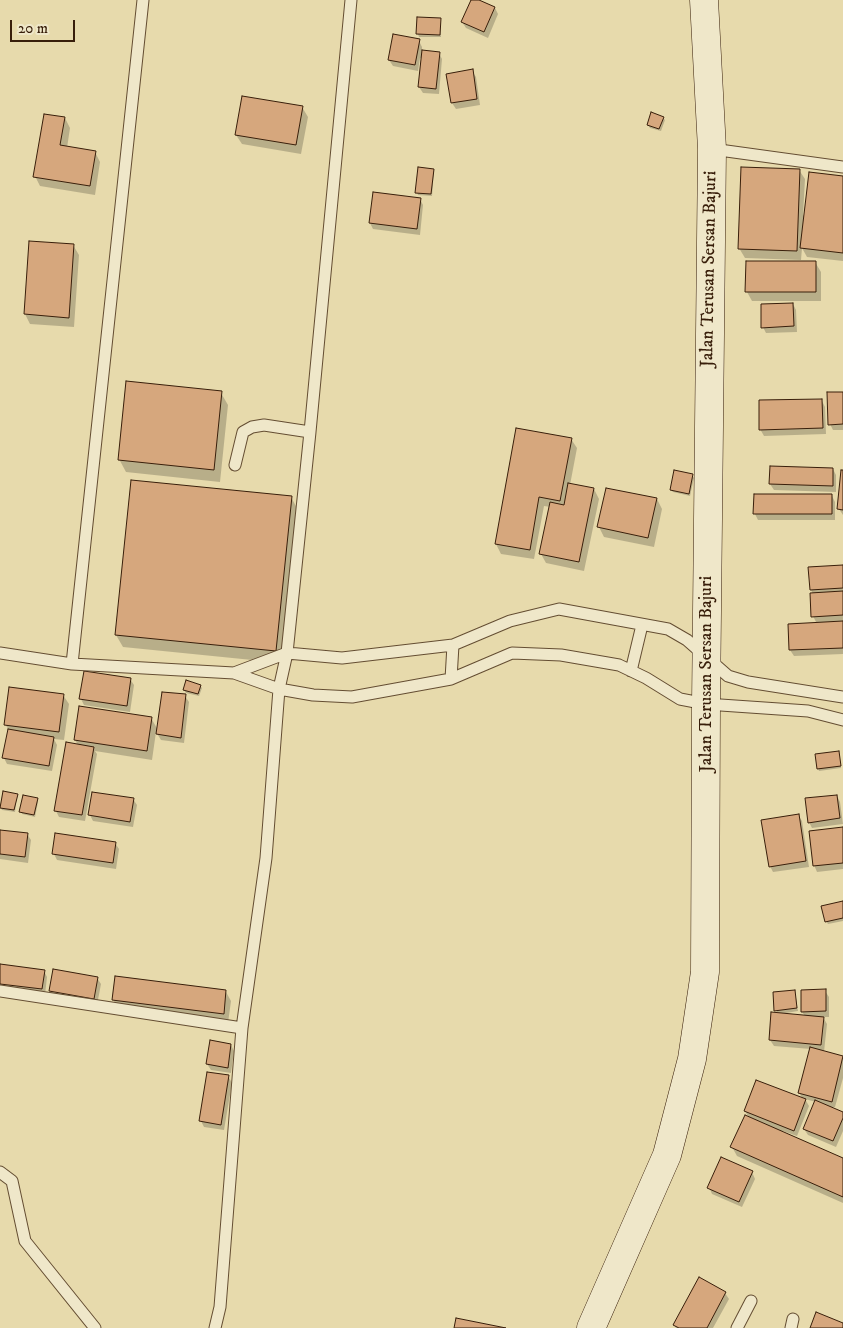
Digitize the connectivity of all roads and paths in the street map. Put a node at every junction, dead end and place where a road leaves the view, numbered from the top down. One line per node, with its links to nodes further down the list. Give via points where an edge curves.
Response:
1 (143, 0): 13 (lane)
2 (351, 0): 6 (lane)
3 (704, 0): 4 (main road, Jalan Terusan Sersan Bajuri)
4 (712, 150): 5 (lane); 12 (main road, Jalan Terusan Sersan Bajuri)
5 (843, 167)
6 (310, 432): 7 (lane, via 252,427 243,432); 11 (lane)
7 (235, 464)
8 (642, 625): 9 (lane, via 559,609 510,621); 12 (lane, via 678,634); 14 (lane)
9 (453, 645): 11 (lane, via 342,658); 16 (lane)
10 (0, 653): 13 (lane)
11 (287, 653): 15 (lane); 17 (lane)
12 (706, 659): 18 (lane, via 728,676 748,682); 19 (main road, Jalan Terusan Sersan Bajuri)
13 (72, 664): 15 (lane)
14 (631, 671): 16 (lane, via 607,662 561,655 512,653); 19 (lane, via 680,699)
15 (234, 673): 17 (lane)
16 (451, 679): 17 (lane, via 352,697)
17 (279, 689): 22 (lane, via 266,858)
18 (843, 697)
19 (706, 704): 20 (lane, via 808,711); 27 (main road, Jalan Terusan Sersan Bajuri, via 706,972 692,1059 667,1155)
20 (843, 720)
21 (0, 991): 22 (lane)
22 (242, 1028): 26 (lane, via 220,1306)
23 (0, 1172): 25 (lane, via 12,1181 25,1241)
24 (751, 1301): 28 (lane)
25 (95, 1328)
26 (215, 1328)
27 (591, 1328)
28 (737, 1328)

